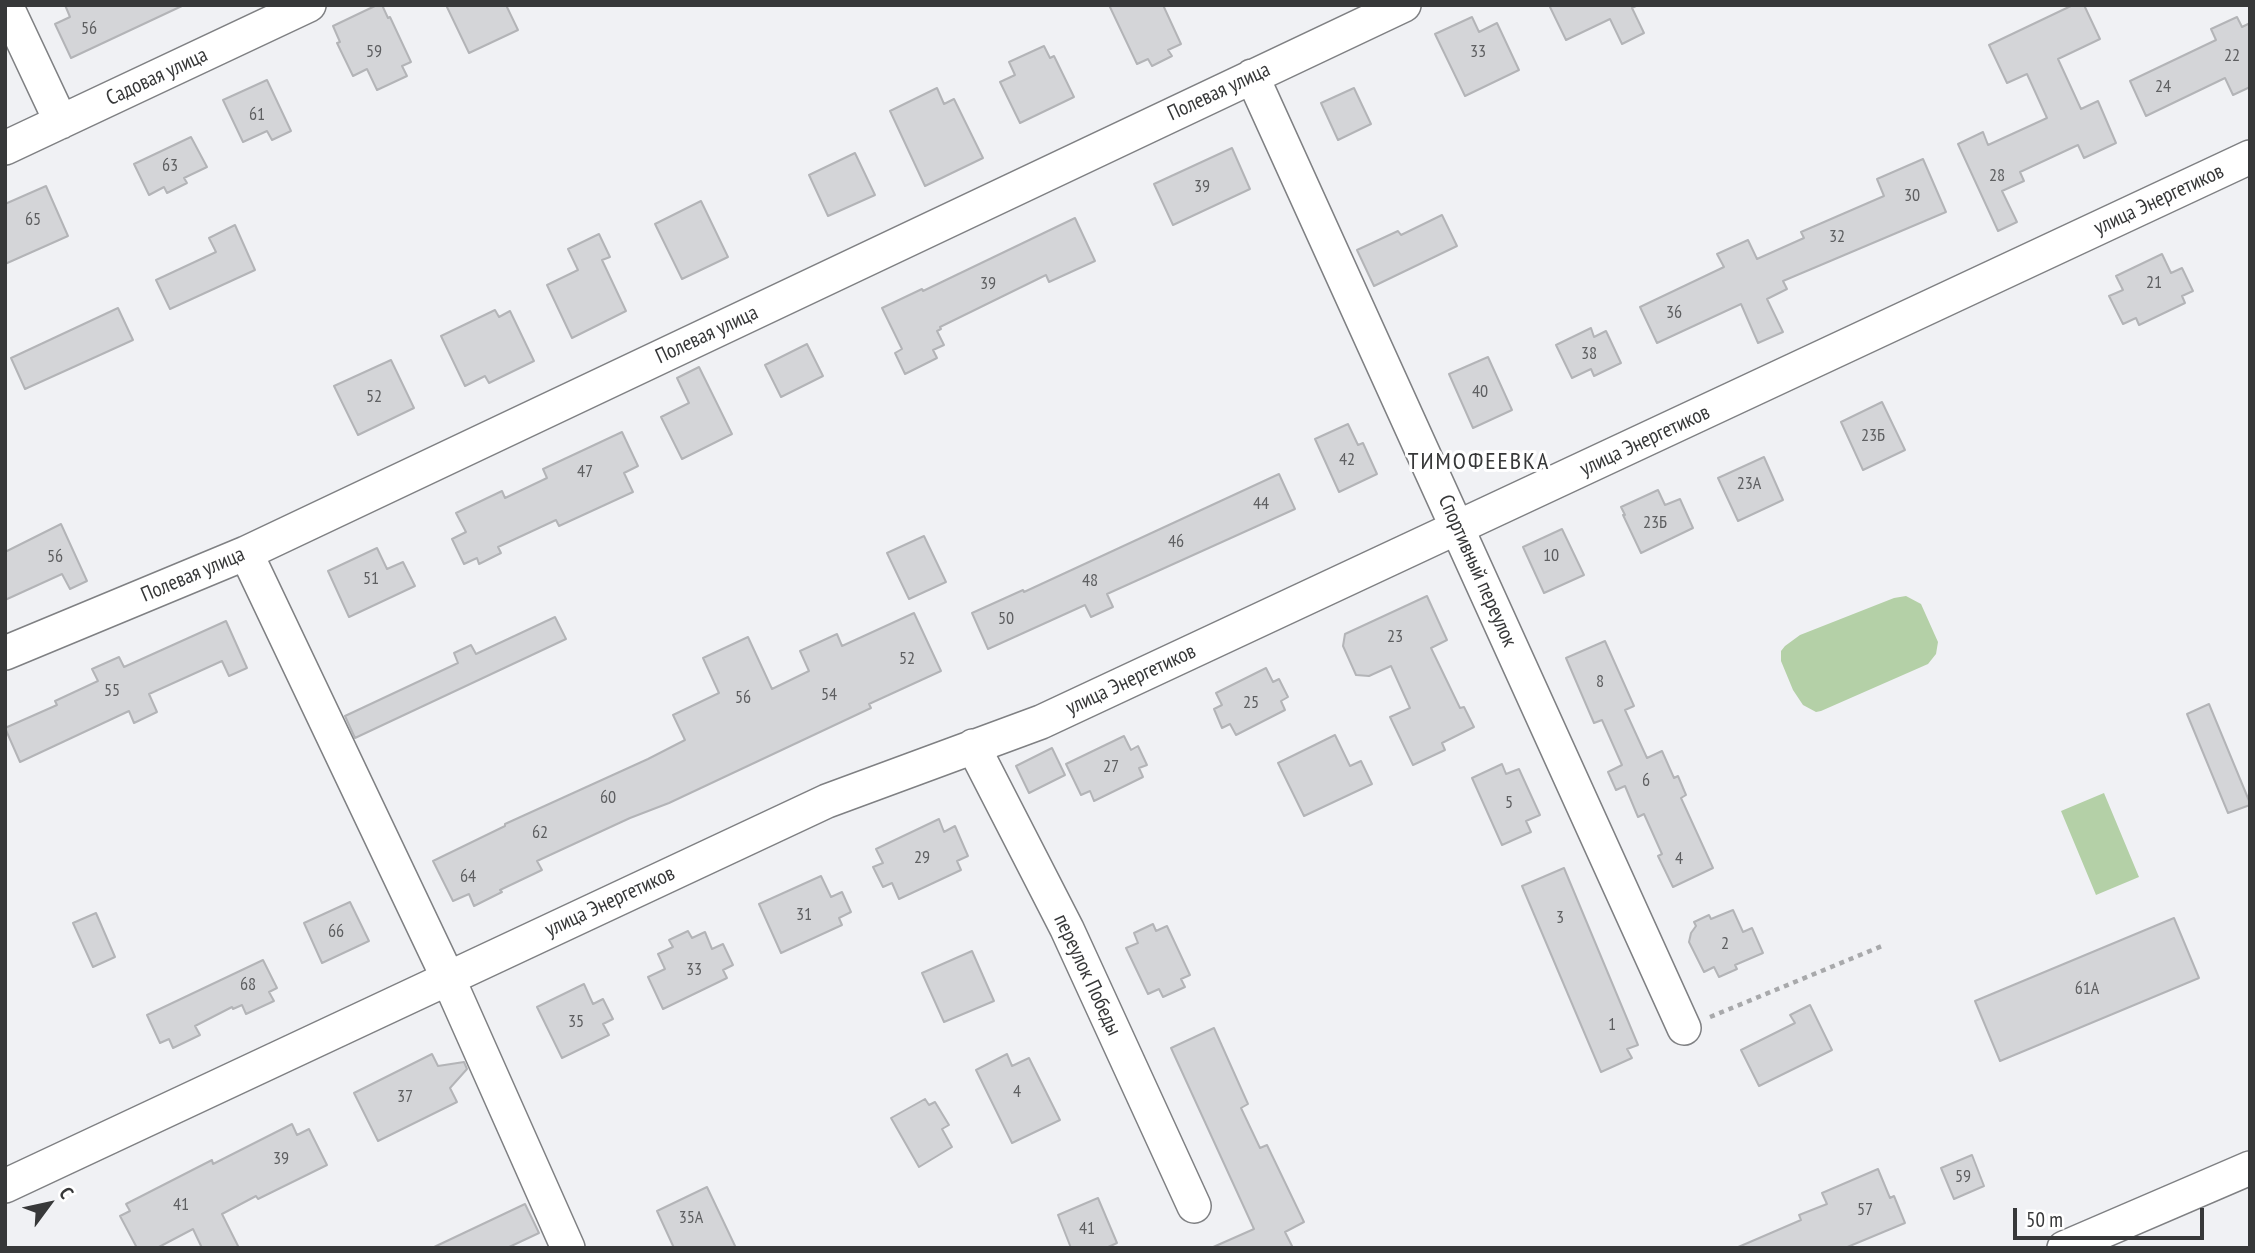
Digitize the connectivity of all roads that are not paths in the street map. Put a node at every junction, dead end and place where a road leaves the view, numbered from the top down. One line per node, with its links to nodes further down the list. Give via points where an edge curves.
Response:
1 (6, 5): 5 (street)
2 (309, 5): 5 (street, Садовая улица)
3 (1404, 5): 4 (street, Полевая улица)
4 (1252, 76): 8 (street, Спортивный переулок); 9 (street, Полевая улица)
5 (61, 122): 6 (street, Садовая улица)
6 (5, 148)
7 (2250, 157): 8 (street, улица Энергетиков)
8 (1457, 528): 11 (street, улица Энергетиков, via 1041,722); 13 (street, Спортивный переулок)
9 (246, 553): 10 (street, Полевая улица); 12 (street)
10 (5, 653)
11 (973, 746): 12 (street, улица Энергетиков, via 827,801); 16 (street, переулок Победы, via 1067,929)
12 (448, 978): 15 (street, улица Энергетиков); 17 (street)
13 (1684, 1028)
14 (2250, 1168): 18 (street)
15 (5, 1186)
16 (1195, 1206)
17 (568, 1248)
18 (2064, 1248)

